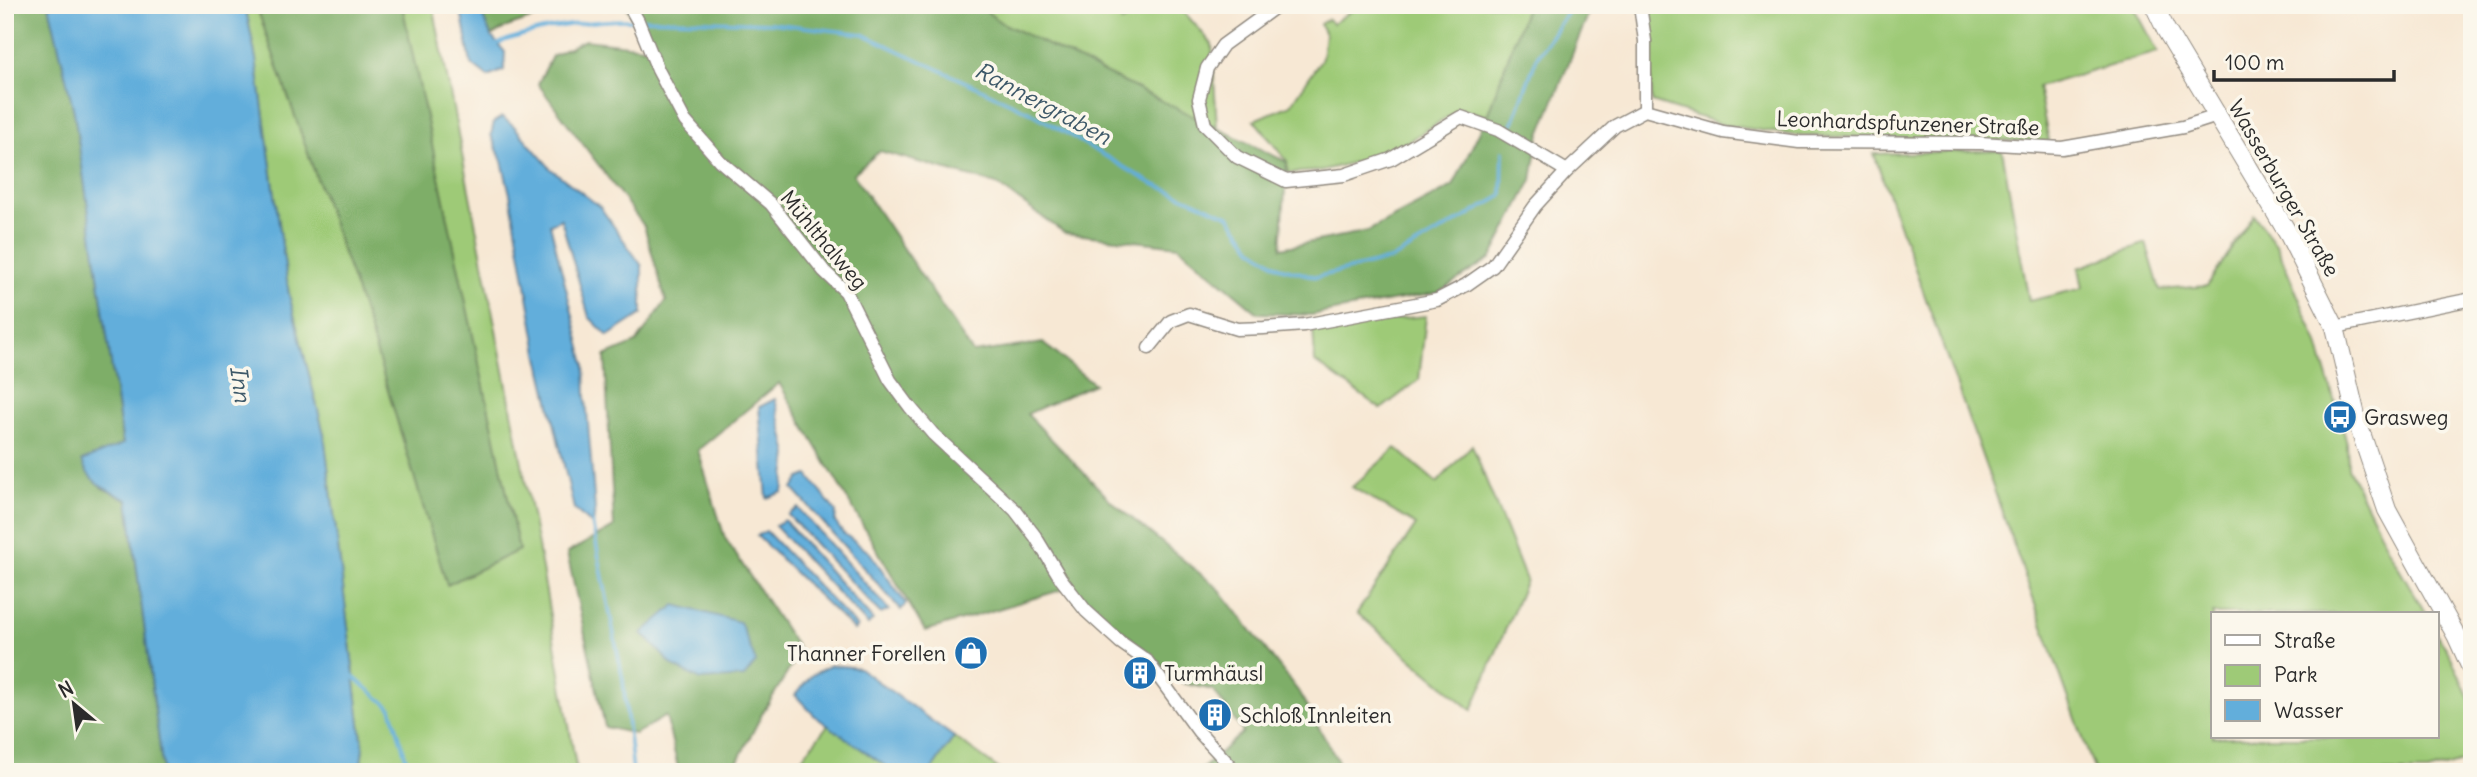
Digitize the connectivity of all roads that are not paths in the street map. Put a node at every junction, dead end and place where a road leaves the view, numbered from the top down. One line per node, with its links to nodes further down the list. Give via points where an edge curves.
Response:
1 (1278, 5): 7 (street, via 1223,45 1207,68 1199,99 1205,125 1237,157 1286,181 1344,175 1391,159 1461,117 1498,130)
2 (1640, 5): 5 (street)
3 (2154, 5): 6 (main road, Wasserburger Straße)
4 (630, 7): 12 (street, Mühlthalweg, via 685,121 720,161 771,204 846,292 890,380 911,407 933,434 999,494 1035,536 1086,611 1147,661 1199,733)
5 (1645, 110): 6 (street, Leonhardspfunzener Straße, via 1723,132 1799,142 2062,148 2183,127); 7 (street, via 1615,127)
6 (2217, 116): 9 (main road, Wasserburger Straße, via 2289,235)
7 (1567, 171): 10 (street, via 1535,206 1493,266 1437,300 1304,325 1237,330 1189,314 1171,321)
8 (2472, 299): 9 (street)
9 (2335, 327): 11 (main road, Wasserburger Straße, via 2358,424 2387,510)
10 (1149, 348)
11 (2472, 670)
12 (1236, 772)

